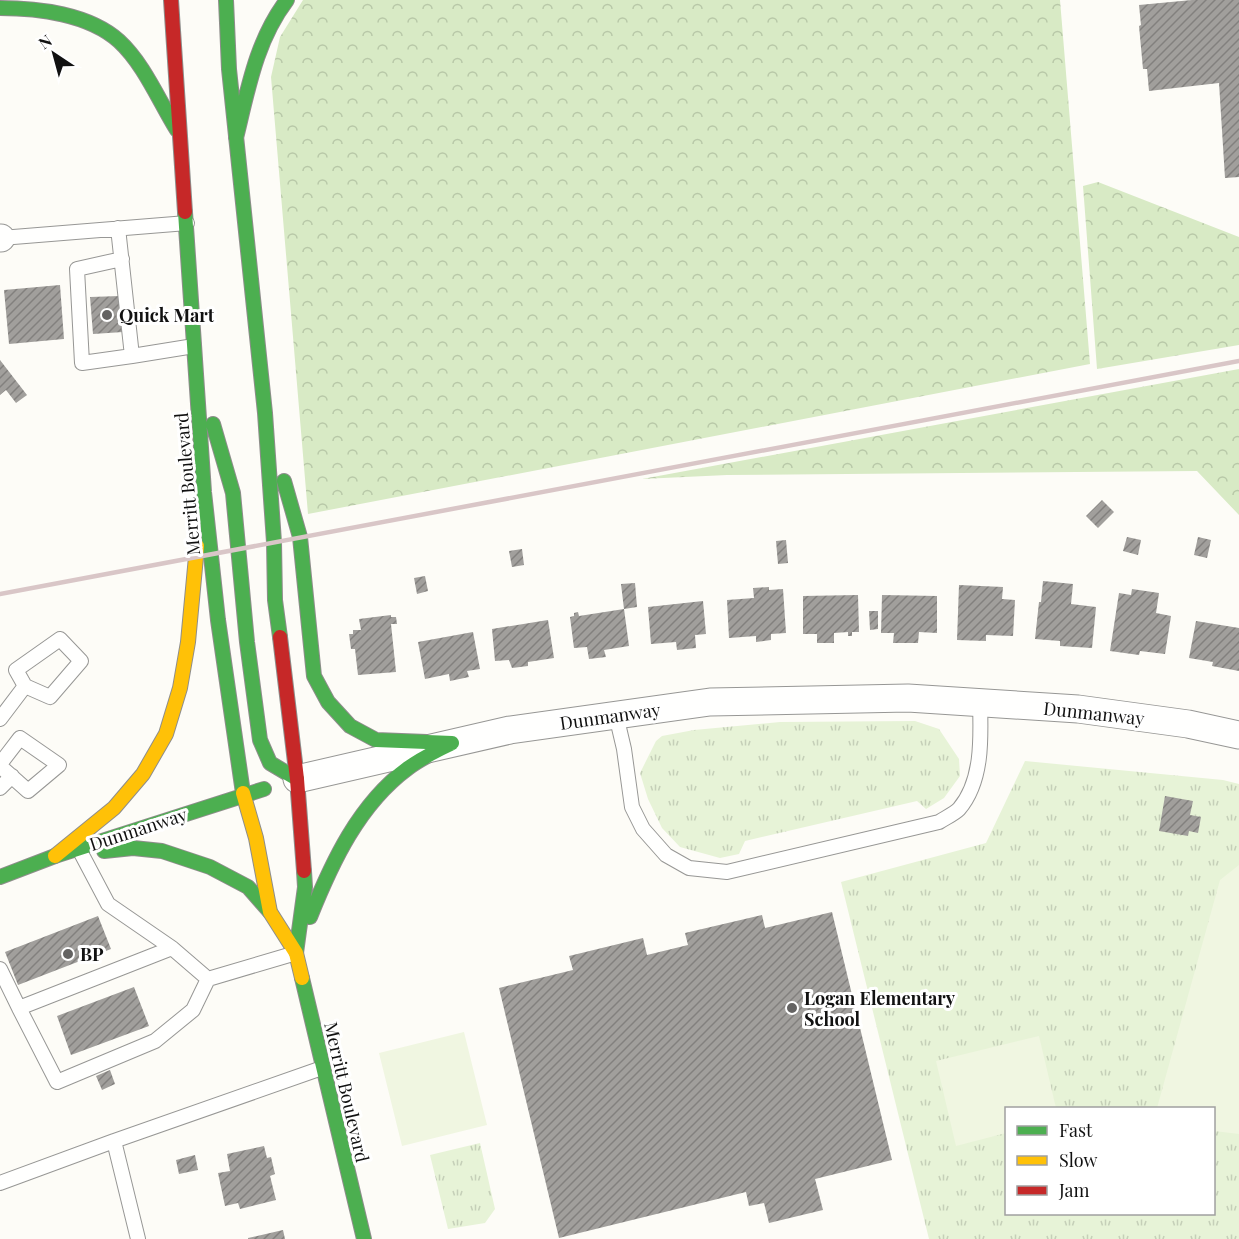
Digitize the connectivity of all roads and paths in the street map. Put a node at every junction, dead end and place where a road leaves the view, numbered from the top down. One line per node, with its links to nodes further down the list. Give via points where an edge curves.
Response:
1 (171, 0): 5 (main road, Merritt Boulevard)
2 (226, 0): 6 (main road, Merritt Boulevard)
3 (287, 0): 6 (main road, via 272,22 258,56)
4 (0, 8): 5 (main road, via 14,7 78,20 118,40)
5 (180, 135): 7 (main road, Merritt Boulevard)
6 (236, 138): 14 (main road, Merritt Boulevard)
7 (187, 223): 8 (lane); 11 (main road, Merritt Boulevard)
8 (118, 228): 9 (lane); 10 (lane)
9 (1, 238)
10 (122, 259): 12 (lane); 12 (lane, via 77,269 82,363)
11 (194, 346): 12 (lane); 13 (main road, Merritt Boulevard)
12 (132, 356)
13 (195, 363): 15 (main road, Merritt Boulevard); 24 (main road, via 233,493 260,740 270,763)
14 (266, 413): 21 (main road, via 300,537 314,676 328,702 350,726 376,740); 24 (main road, Merritt Boulevard, via 275,600)
15 (204, 492): 26 (main road, Merritt Boulevard); 28 (main road, via 188,642 166,734 143,774 114,808)
16 (25, 686): 16 (lane, via 16,670 60,639 81,661 50,698); 19 (lane)
17 (980, 703): 18 (street, Dunmanway, via 908,698 710,702); 18 (lane, via 981,736 973,787 958,810 939,822 727,872 689,868 666,855 643,829 632,807); 20 (street, Dunmanway, via 1078,709)
18 (616, 715): 21 (street, Dunmanway, via 510,730)
19 (0, 719)
20 (1239, 735)
21 (452, 743): 24 (street, Dunmanway); 32 (main road, via 401,773 347,836 329,868)
22 (0, 765): 23 (lane); 23 (lane, via 20,738 59,765 28,791)
23 (12, 776): 25 (lane)
24 (297, 779): 26 (main road, Dunmanway); 32 (main road, Merritt Boulevard, via 305,887)
25 (0, 788)
26 (243, 795): 28 (main road, Dunmanway); 30 (main road, Merritt Boulevard, via 256,837)
27 (81, 853): 28 (main road); 30 (main road, via 133,848 162,851 195,861 248,887); 31 (lane, via 108,904)
28 (55, 856): 29 (main road, Dunmanway)
29 (0, 877)
30 (270, 912): 32 (main road, Merritt Boulevard)
31 (172, 948): 34 (lane); 35 (lane)
32 (296, 952): 34 (lane); 36 (main road, Merritt Boulevard)
33 (0, 969): 35 (lane)
34 (208, 979): 35 (lane, via 193,1010 155,1041 57,1082)
35 (19, 1008)
36 (322, 1068): 37 (lane); 40 (main road, Merritt Boulevard)
37 (114, 1141): 38 (lane); 39 (lane)
38 (0, 1183)
39 (138, 1239)
40 (364, 1239)

